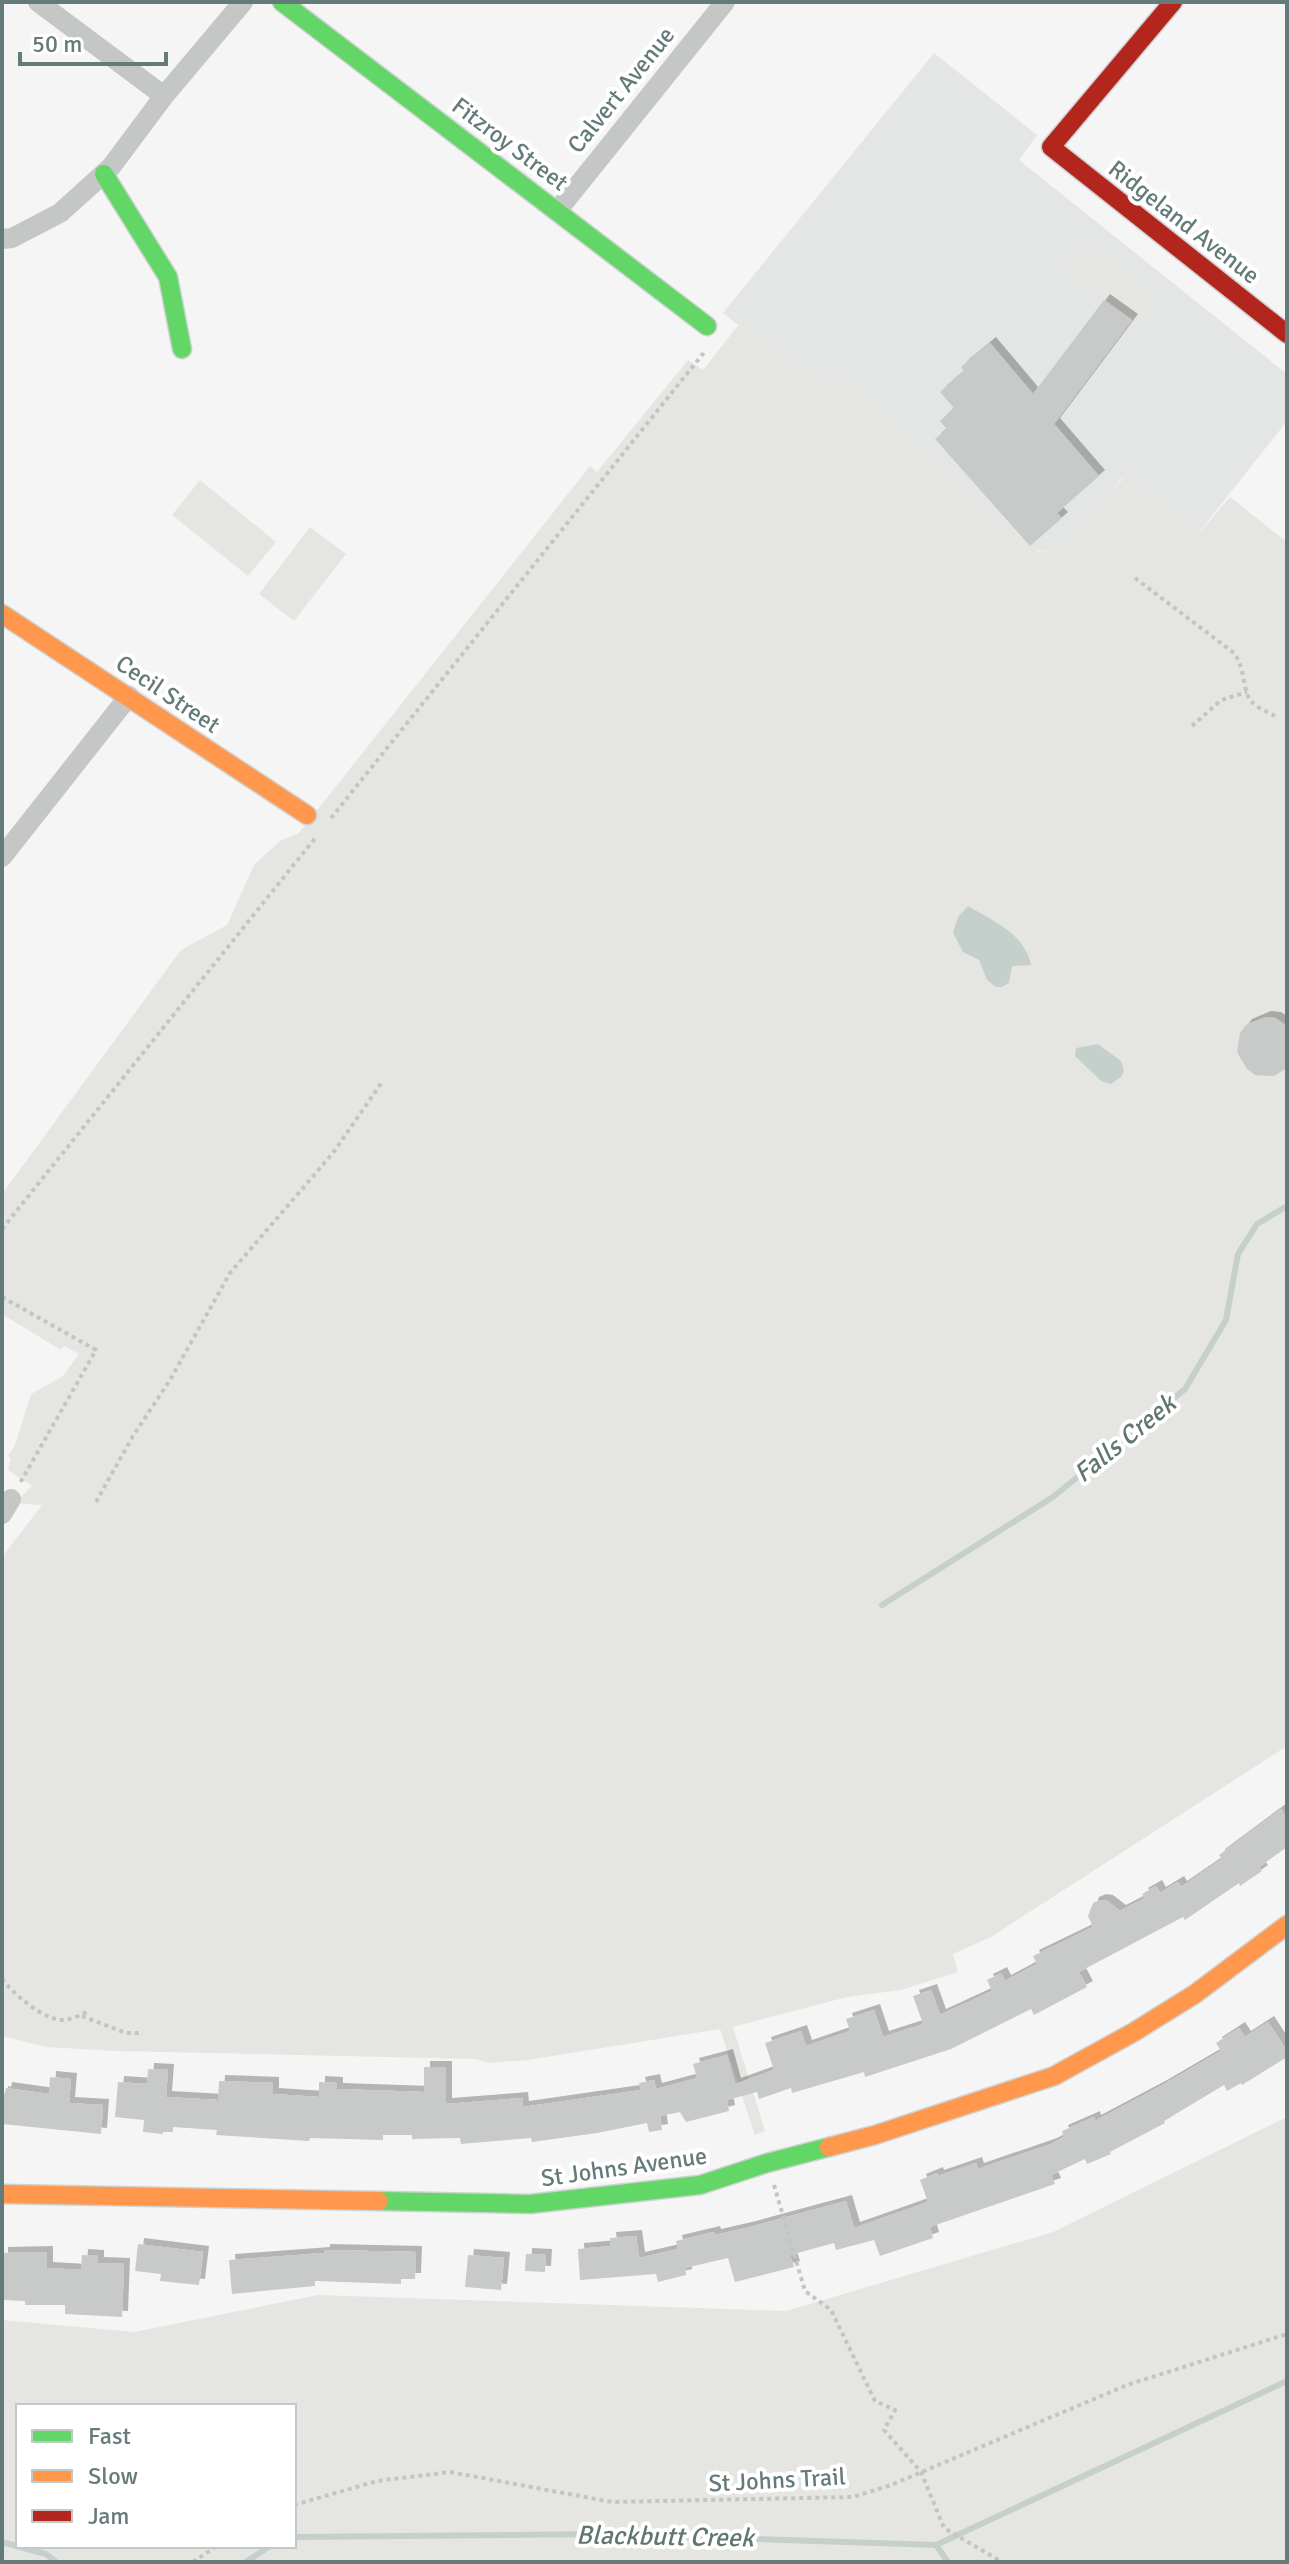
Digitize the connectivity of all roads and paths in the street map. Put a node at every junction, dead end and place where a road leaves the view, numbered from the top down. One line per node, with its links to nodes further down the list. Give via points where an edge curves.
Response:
1 (38, 2): 6 (street)
2 (243, 2): 6 (street)
3 (282, 2): 8 (street, Fitzroy Street)
4 (725, 2): 8 (street, Calvert Avenue)
5 (1173, 2): 11 (street, Ridgeland Avenue, via 1051,147)
6 (164, 96): 7 (street)
7 (104, 174): 9 (street, via 60,213); 12 (street, via 168,277)
8 (558, 210): 10 (street, Fitzroy Street)
9 (2, 239)
10 (707, 326): 22 (path, via 719,335)
11 (1287, 334)
12 (182, 349)
13 (1135, 578): 15 (path, via 1234,653 1242,663)
14 (2, 614): 16 (street, Cecil Street)
15 (1247, 692): 17 (path, via 1251,701); 18 (path, via 1221,700)
16 (129, 696): 19 (street, Cecil Street); 20 (street)
17 (1275, 716)
18 (1192, 726)
19 (307, 815)
20 (2, 857)
21 (382, 1082): 24 (path, via 333,1153 230,1273)
22 (2, 1229)
23 (2, 1297): 25 (path, via 96,1350)
24 (96, 1502)
25 (6, 1506)
26 (1287, 1925): 31 (street, St Johns Avenue, via 1195,1994 1054,2076 875,2135)
27 (2, 1979): 29 (path, via 50,2018)
28 (87, 2012): 29 (path)
29 (79, 2015): 30 (path, via 126,2033)
30 (143, 2033)
31 (767, 2163): 32 (street, St Johns Avenue, via 700,2185 530,2204); 34 (path, via 805,2291 831,2310 875,2401 895,2410 884,2430)
32 (2, 2194)
33 (1287, 2334): 34 (path, St Johns Trail, via 1127,2385)
34 (921, 2472): 35 (path, St Johns Trail, via 853,2497 677,2503 612,2502 450,2472 377,2481); 38 (path, via 944,2528)
35 (296, 2504)
36 (214, 2548): 37 (path)
37 (193, 2562)
38 (1002, 2562)

